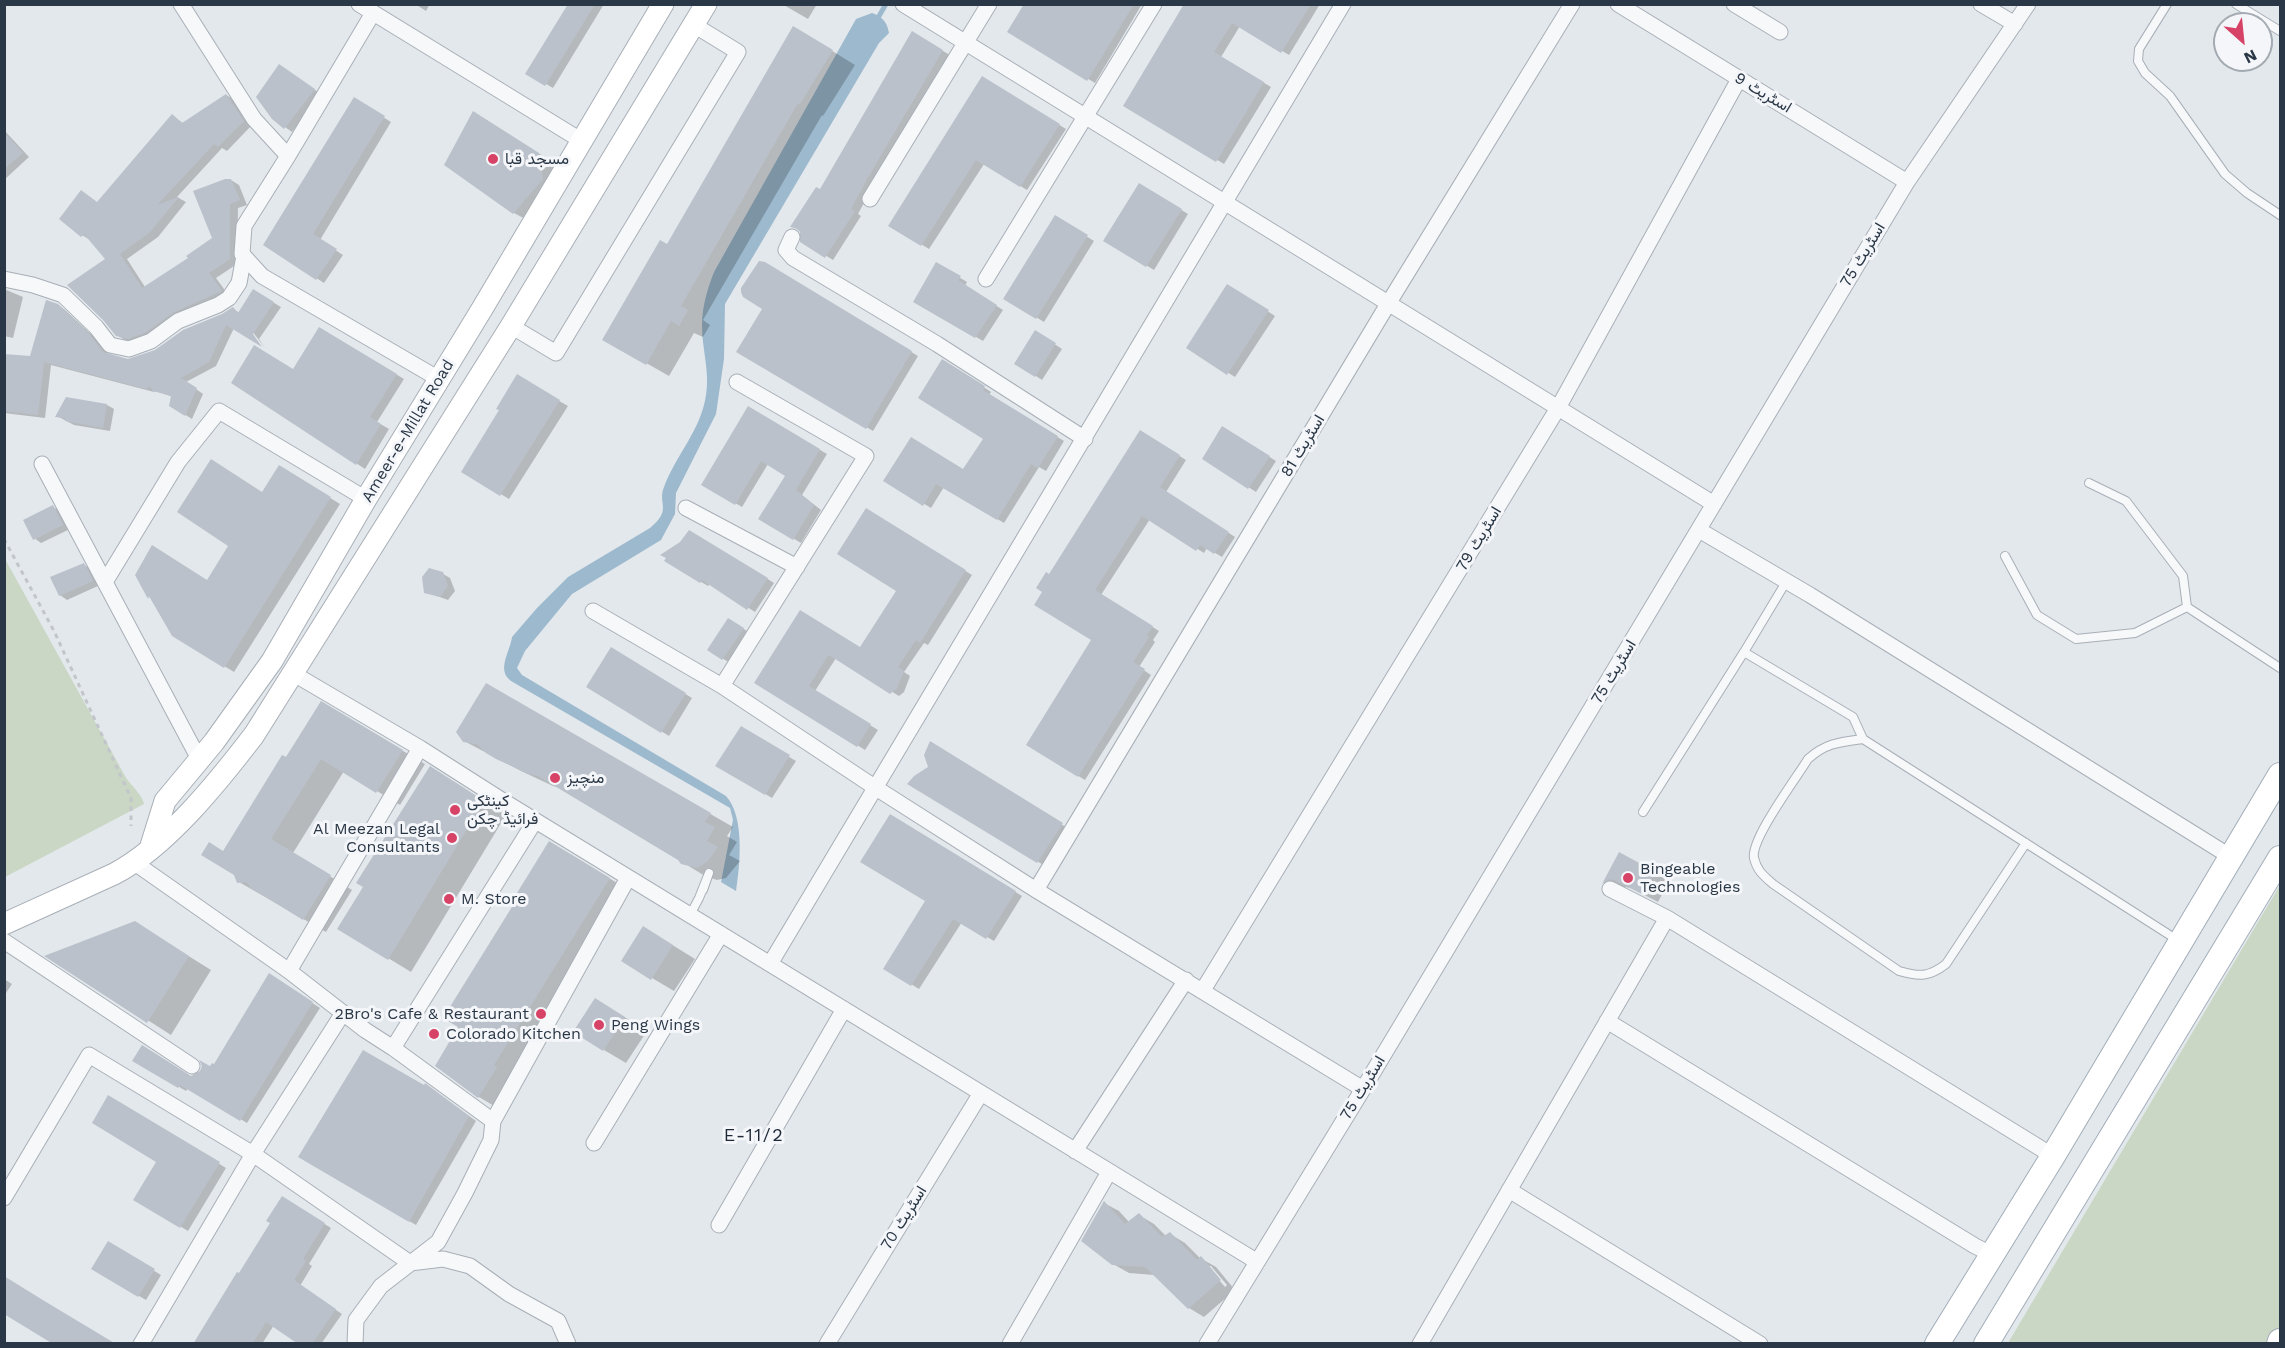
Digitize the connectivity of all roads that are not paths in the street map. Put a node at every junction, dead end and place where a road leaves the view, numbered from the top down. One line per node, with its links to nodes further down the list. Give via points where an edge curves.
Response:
1 (181, 4): 25 (street, via 254,119)
2 (359, 4): 16 (street)
3 (706, 4): 18 (main road, Ameer-e-Millat Road)
4 (903, 4): 21 (street)
5 (989, 4): 21 (street)
6 (1154, 4): 23 (street)
7 (1343, 4): 28 (street)
8 (1572, 4): 34 (street, اسٹریٹ 81)
9 (1618, 4): 22 (street, اسٹریٹ 9)
10 (1734, 4): 20 (street)
11 (1981, 4): 17 (street)
12 (2028, 4): 17 (street, اسٹریٹ 75)
13 (2167, 4): 29 (lane, via 2139,50 2138,61 2170,96 2224,174)
14 (2235, 4): 19 (lane)
15 (663, 5): 24 (main road, Ameer-e-Millat Road)
16 (373, 13): 24 (street); 25 (street)
17 (2015, 24): 26 (street, اسٹریٹ 75)
18 (694, 25): 36 (main road, Ameer-e-Millat Road); 36 (street, via 738,52 556,353)
19 (2280, 31)
20 (1780, 32)
21 (966, 44): 23 (street); 27 (street)
22 (1739, 79): 26 (street, اسٹریٹ 9); 39 (street, اسٹریٹ 79)
23 (1085, 117): 28 (street); 33 (street)
24 (582, 141): 35 (main road, Ameer-e-Millat Road)
25 (288, 156): 31 (street, via 244,226)
26 (1907, 182): 44 (street, اسٹریٹ 75)
27 (870, 199)
28 (1225, 203): 34 (street); 40 (street)
29 (2280, 215)
30 (792, 237): 40 (street, via 786,250 793,258)
31 (244, 256): 32 (street, via 239,283 229,298 178,321 152,341 129,350 110,345 63,295); 37 (street, via 262,276)
32 (4, 279)
33 (986, 279)
34 (1389, 304): 39 (street); 73 (street, اسٹریٹ 81)
35 (482, 309): 36 (main road); 37 (main road, Ameer-e-Millat Road)
36 (511, 327): 56 (main road, Ameer-e-Millat Road)
37 (439, 379): 43 (main road, Ameer-e-Millat Road)
38 (737, 382): 48 (street, via 866,456)
39 (1558, 408): 44 (street); 83 (street, اسٹریٹ 79)
40 (1085, 439): 62 (street)
41 (42, 464): 49 (street)
42 (2090, 483): 51 (lane, via 2126,501 2183,576)
43 (366, 499): 49 (street, via 219,411 178,462); 54 (main road, Ameer-e-Millat Road)
44 (1714, 504): 46 (street, اسٹریٹ 75)
45 (686, 508): 48 (street)
46 (1699, 530): 50 (street); 89 (street, اسٹریٹ 75)
47 (2005, 556): 51 (lane, via 2037,615 2076,639 2135,633)
48 (797, 567): 57 (street)
49 (105, 582): 60 (street)
50 (1786, 582): 53 (lane); 67 (street)
51 (2187, 607): 55 (lane)
52 (594, 611): 57 (street)
53 (1744, 652): 58 (lane, via 1852,717); 64 (lane)
54 (272, 661): 56 (main road); 60 (main road, Ameer-e-Millat Road)
55 (2280, 668)
56 (294, 674): 59 (street); 68 (main road, Ameer-e-Millat Road, via 233,762)
57 (722, 686): 62 (street)
58 (1863, 739): 66 (lane); 66 (lane, via 1838,742 1808,759 1758,838 1753,856 1758,871 1773,884 1899,971 1916,976 1934,973 1946,964)
59 (420, 748): 65 (street); 81 (street)
60 (199, 759): 68 (main road, Ameer-e-Millat Road, via 165,801)
61 (2280, 775): 63 (main road)
62 (876, 788): 73 (street); 80 (street)
63 (2274, 802): 67 (main road)
64 (1643, 812)
65 (535, 821): 70 (street); 87 (street)
66 (2026, 843): 79 (lane)
67 (2231, 857): 79 (main road)
68 (142, 858): 76 (main road); 81 (street)
69 (2280, 858): 112 (main road)
70 (628, 878): 74 (street); 91 (street)
71 (1610, 889): 75 (street)
72 (703, 890): 74 (lane)
73 (1036, 890): 82 (street)
74 (690, 915): 77 (street)
75 (1667, 918): 86 (street); 95 (street)
76 (4, 924)
77 (721, 934): 80 (street); 92 (street)
78 (4, 941): 88 (street)
79 (2180, 942): 95 (main road)
80 (770, 964): 84 (street)
81 (289, 971): 85 (street)
82 (1186, 980): 83 (street); 93 (street)
83 (1203, 990): 89 (street)
84 (844, 1010): 90 (street); 99 (street)
85 (343, 1013): 87 (street); 94 (street)
86 (1607, 1021): 97 (street); 100 (street)
87 (393, 1047): 91 (street)
88 (192, 1066)
89 (1363, 1089): 101 (street, اسٹریٹ 75)
90 (981, 1093): 93 (street); 106 (street, اسٹریٹ 70)
91 (493, 1121): 102 (street, via 491,1140 438,1242)
92 (594, 1143)
93 (1075, 1151): 96 (street)
94 (253, 1154): 98 (street, via 89,1055); 102 (street); 103 (street)
95 (2053, 1156): 100 (main road)
96 (1108, 1172): 101 (street); 107 (street)
97 (1509, 1190): 109 (street); 110 (street)
98 (4, 1198)
99 (719, 1225)
100 (1991, 1254): 111 (main road)
101 (1256, 1261): 108 (street, اسٹریٹ 75)
102 (410, 1263): 104 (street, via 381,1286 356,1320); 105 (street, via 443,1259 470,1266 558,1321)
103 (141, 1344)
104 (355, 1344)
105 (568, 1344)
106 (827, 1344)
107 (1010, 1344)
108 (1207, 1344)
109 (1420, 1344)
110 (1760, 1344)
111 (1936, 1344)
112 (1986, 1344)

